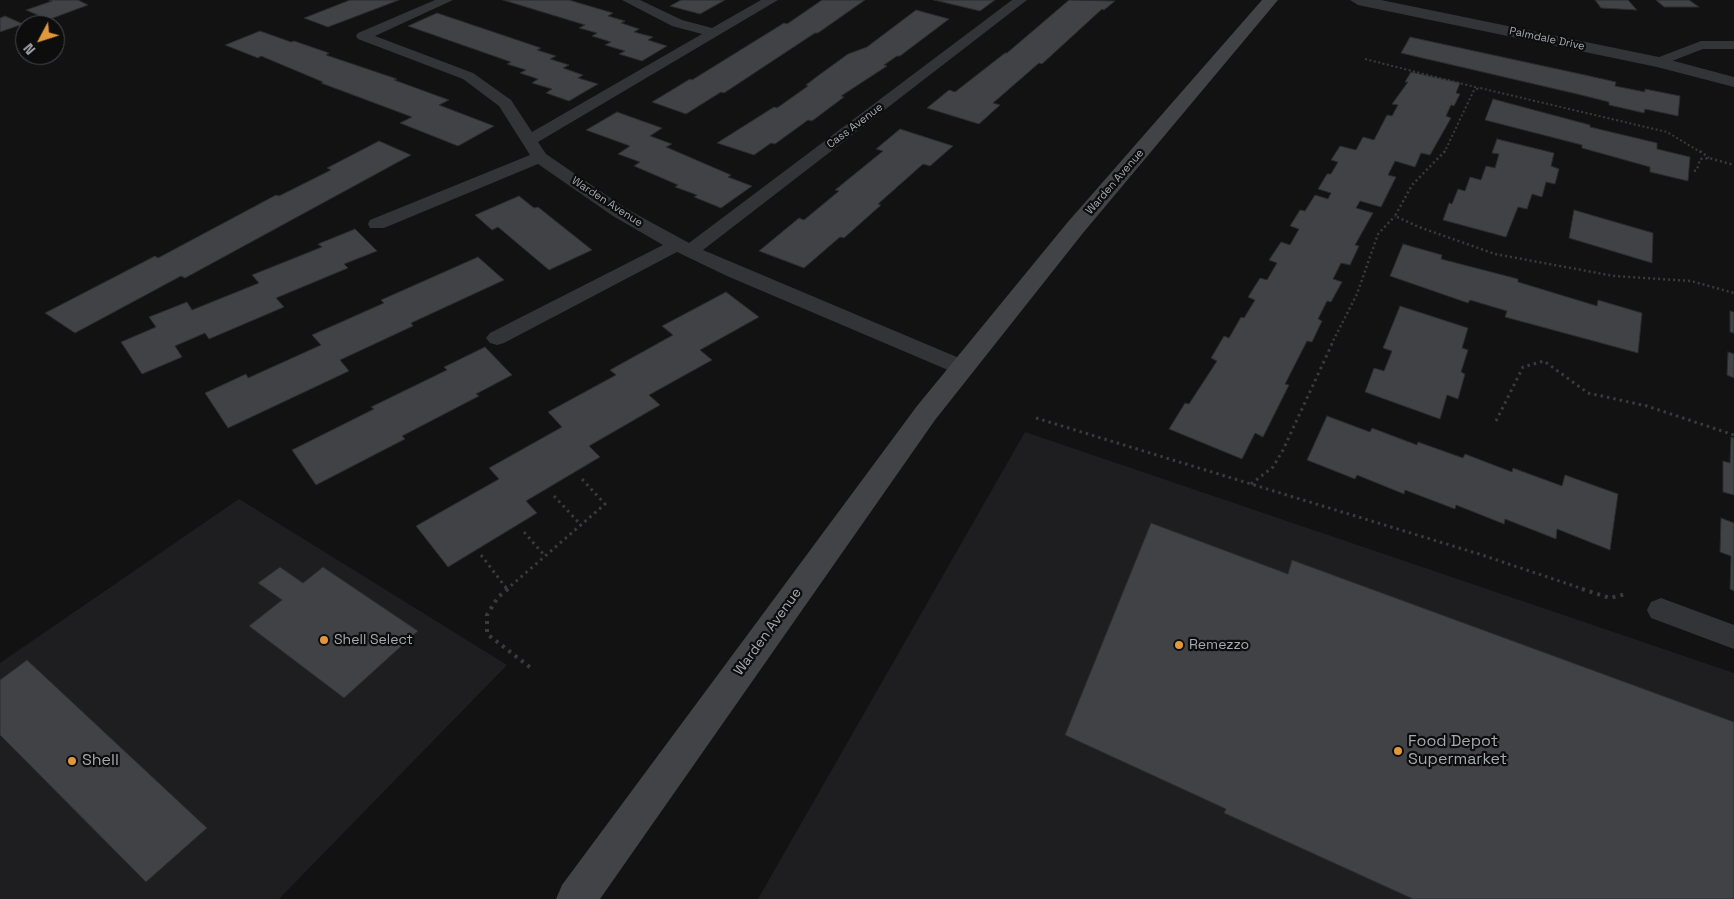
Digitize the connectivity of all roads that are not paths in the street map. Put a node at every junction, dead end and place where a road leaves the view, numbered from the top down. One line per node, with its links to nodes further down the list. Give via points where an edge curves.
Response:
1 (446, 0): 12 (lane, Warden Avenue, via 363,36 468,76 505,104)
2 (629, 0): 7 (lane, via 677,23)
3 (771, 0): 7 (lane)
4 (1020, 0): 15 (lane, Cass Avenue)
5 (1270, 0): 17 (main road, Warden Avenue, via 1076,228)
6 (1358, 0): 10 (street, Palmdale Drive)
7 (713, 34): 12 (lane)
8 (1734, 45): 10 (lane, via 1702,45)
9 (1708, 61): 10 (lane)
10 (1659, 62): 11 (street, Palmdale Drive)
11 (1734, 82)
12 (530, 139): 13 (lane, Warden Avenue)
13 (540, 157): 14 (lane); 15 (lane, Warden Avenue, via 618,212)
14 (376, 224)
15 (683, 248): 16 (lane, Cass Avenue); 17 (lane, Warden Avenue)
16 (497, 338)
17 (963, 368): 20 (main road, Warden Avenue, via 920,421)
18 (1660, 610): 19 (lane)
19 (1734, 637)
20 (576, 899)

